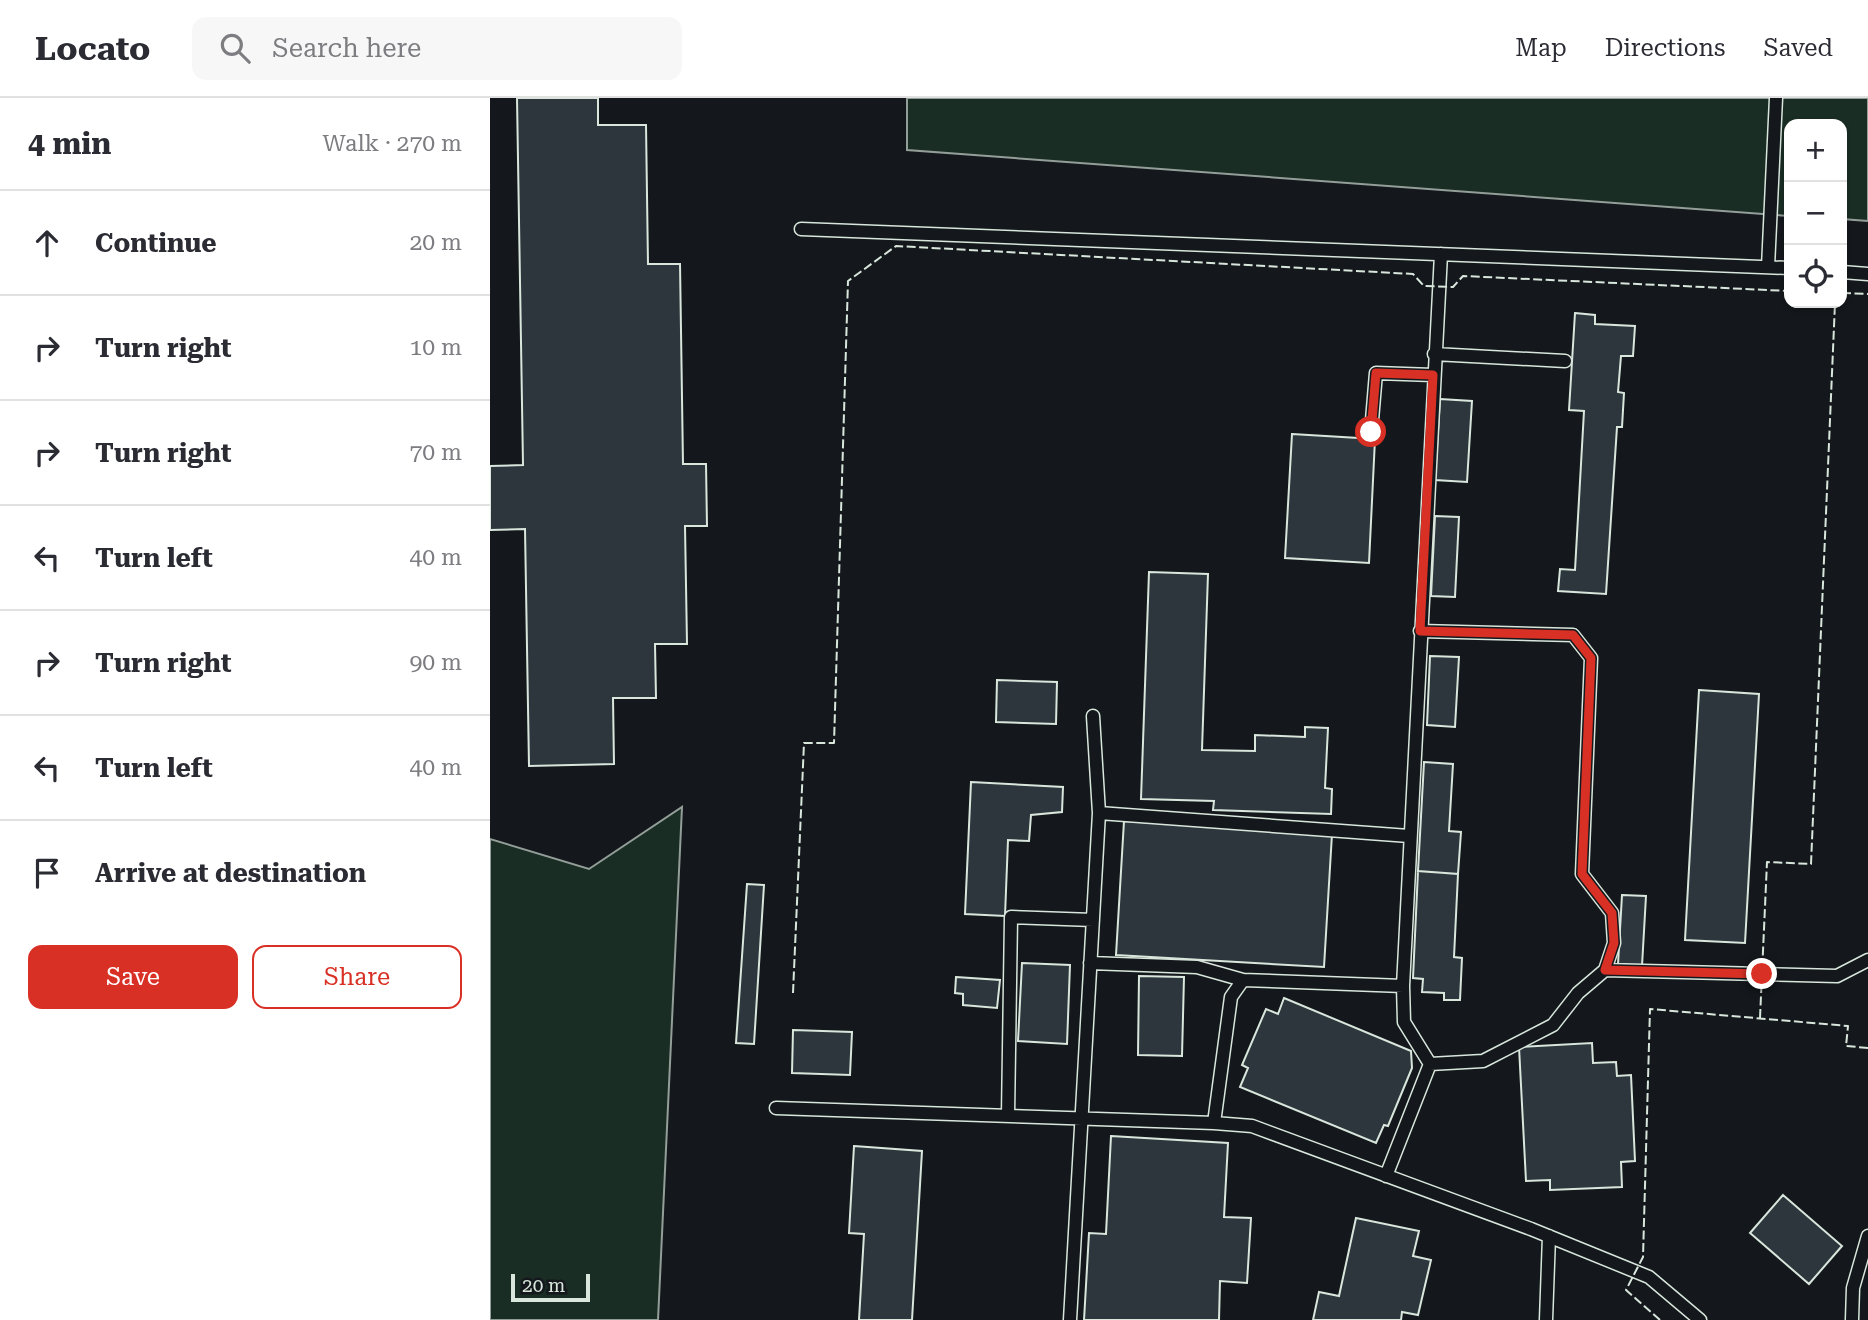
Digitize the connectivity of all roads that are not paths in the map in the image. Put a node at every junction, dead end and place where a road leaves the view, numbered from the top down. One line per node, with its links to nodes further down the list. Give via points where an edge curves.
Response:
1 (1776, 98): 4 (lane)
2 (801, 229): 3 (lane)
3 (1441, 254): 4 (lane); 8 (lane)
4 (1768, 267): 5 (lane)
5 (1784, 268)
6 (1847, 272): 7 (lane)
7 (1868, 274)
8 (1434, 354): 9 (lane); 10 (lane)
9 (1565, 361)
10 (1433, 375): 11 (lane, via 1376,373); 12 (lane)
11 (1371, 432)
12 (1420, 631): 15 (lane); 19 (lane, via 1573,635 1591,658 1582,874 1612,913 1614,943)
13 (1093, 716): 14 (lane)
14 (1099, 813): 15 (lane); 16 (lane)
15 (1409, 836): 21 (lane)
16 (1093, 920): 18 (lane); 24 (lane, via 1010,917)
17 (1868, 960): 19 (lane, via 1837,976)
18 (1090, 963): 20 (lane, via 1197,967); 25 (lane)
19 (1605, 970): 22 (lane, via 1578,993 1553,1025 1483,1061)
20 (1243, 980): 21 (lane); 26 (lane, via 1231,997)
21 (1403, 986): 22 (lane, via 1404,1022)
22 (1430, 1064): 27 (lane)
23 (776, 1108): 24 (lane)
24 (1008, 1116): 25 (lane)
25 (1081, 1119): 26 (lane); 30 (lane)
26 (1214, 1123): 27 (lane, via 1252,1126)
27 (1386, 1176): 29 (lane)
28 (1868, 1236): 33 (lane, via 1853,1288)
29 (1549, 1237): 31 (lane); 32 (lane, via 1649,1277)
30 (1070, 1320)
31 (1546, 1320)
32 (1700, 1320)
33 (1852, 1320)

